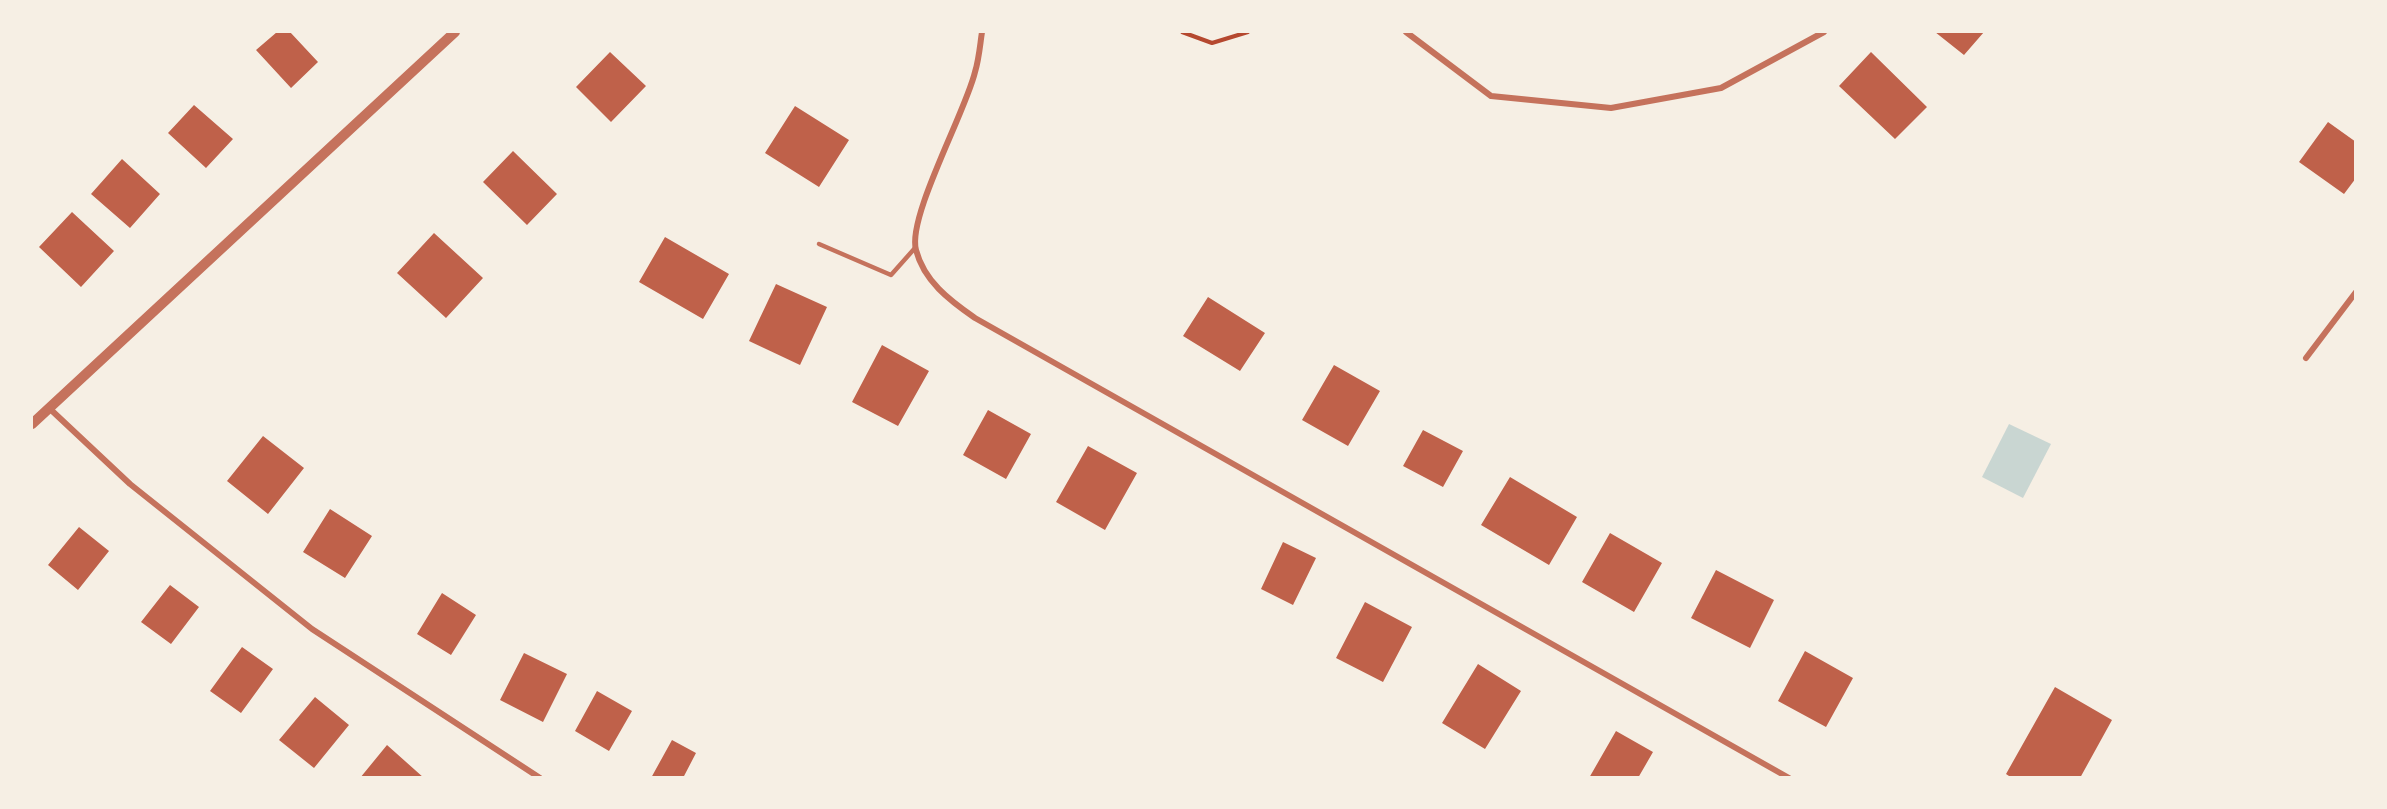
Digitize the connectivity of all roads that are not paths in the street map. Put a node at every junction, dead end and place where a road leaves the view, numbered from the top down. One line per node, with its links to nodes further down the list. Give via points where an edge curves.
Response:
1 (455, 32): 9 (street)
2 (982, 32): 6 (street, via 975,73 919,214)
3 (1406, 32): 4 (street, via 1491,96 1611,108 1721,88)
4 (1824, 32)
5 (819, 244): 6 (lane, via 891,275)
6 (915, 248): 12 (street, via 928,275 946,298 975,318)
7 (2355, 291): 8 (street)
8 (2306, 358)
9 (48, 408): 10 (street); 11 (street, via 130,484 312,629)
10 (32, 424)
11 (540, 777)
12 (1789, 777)

